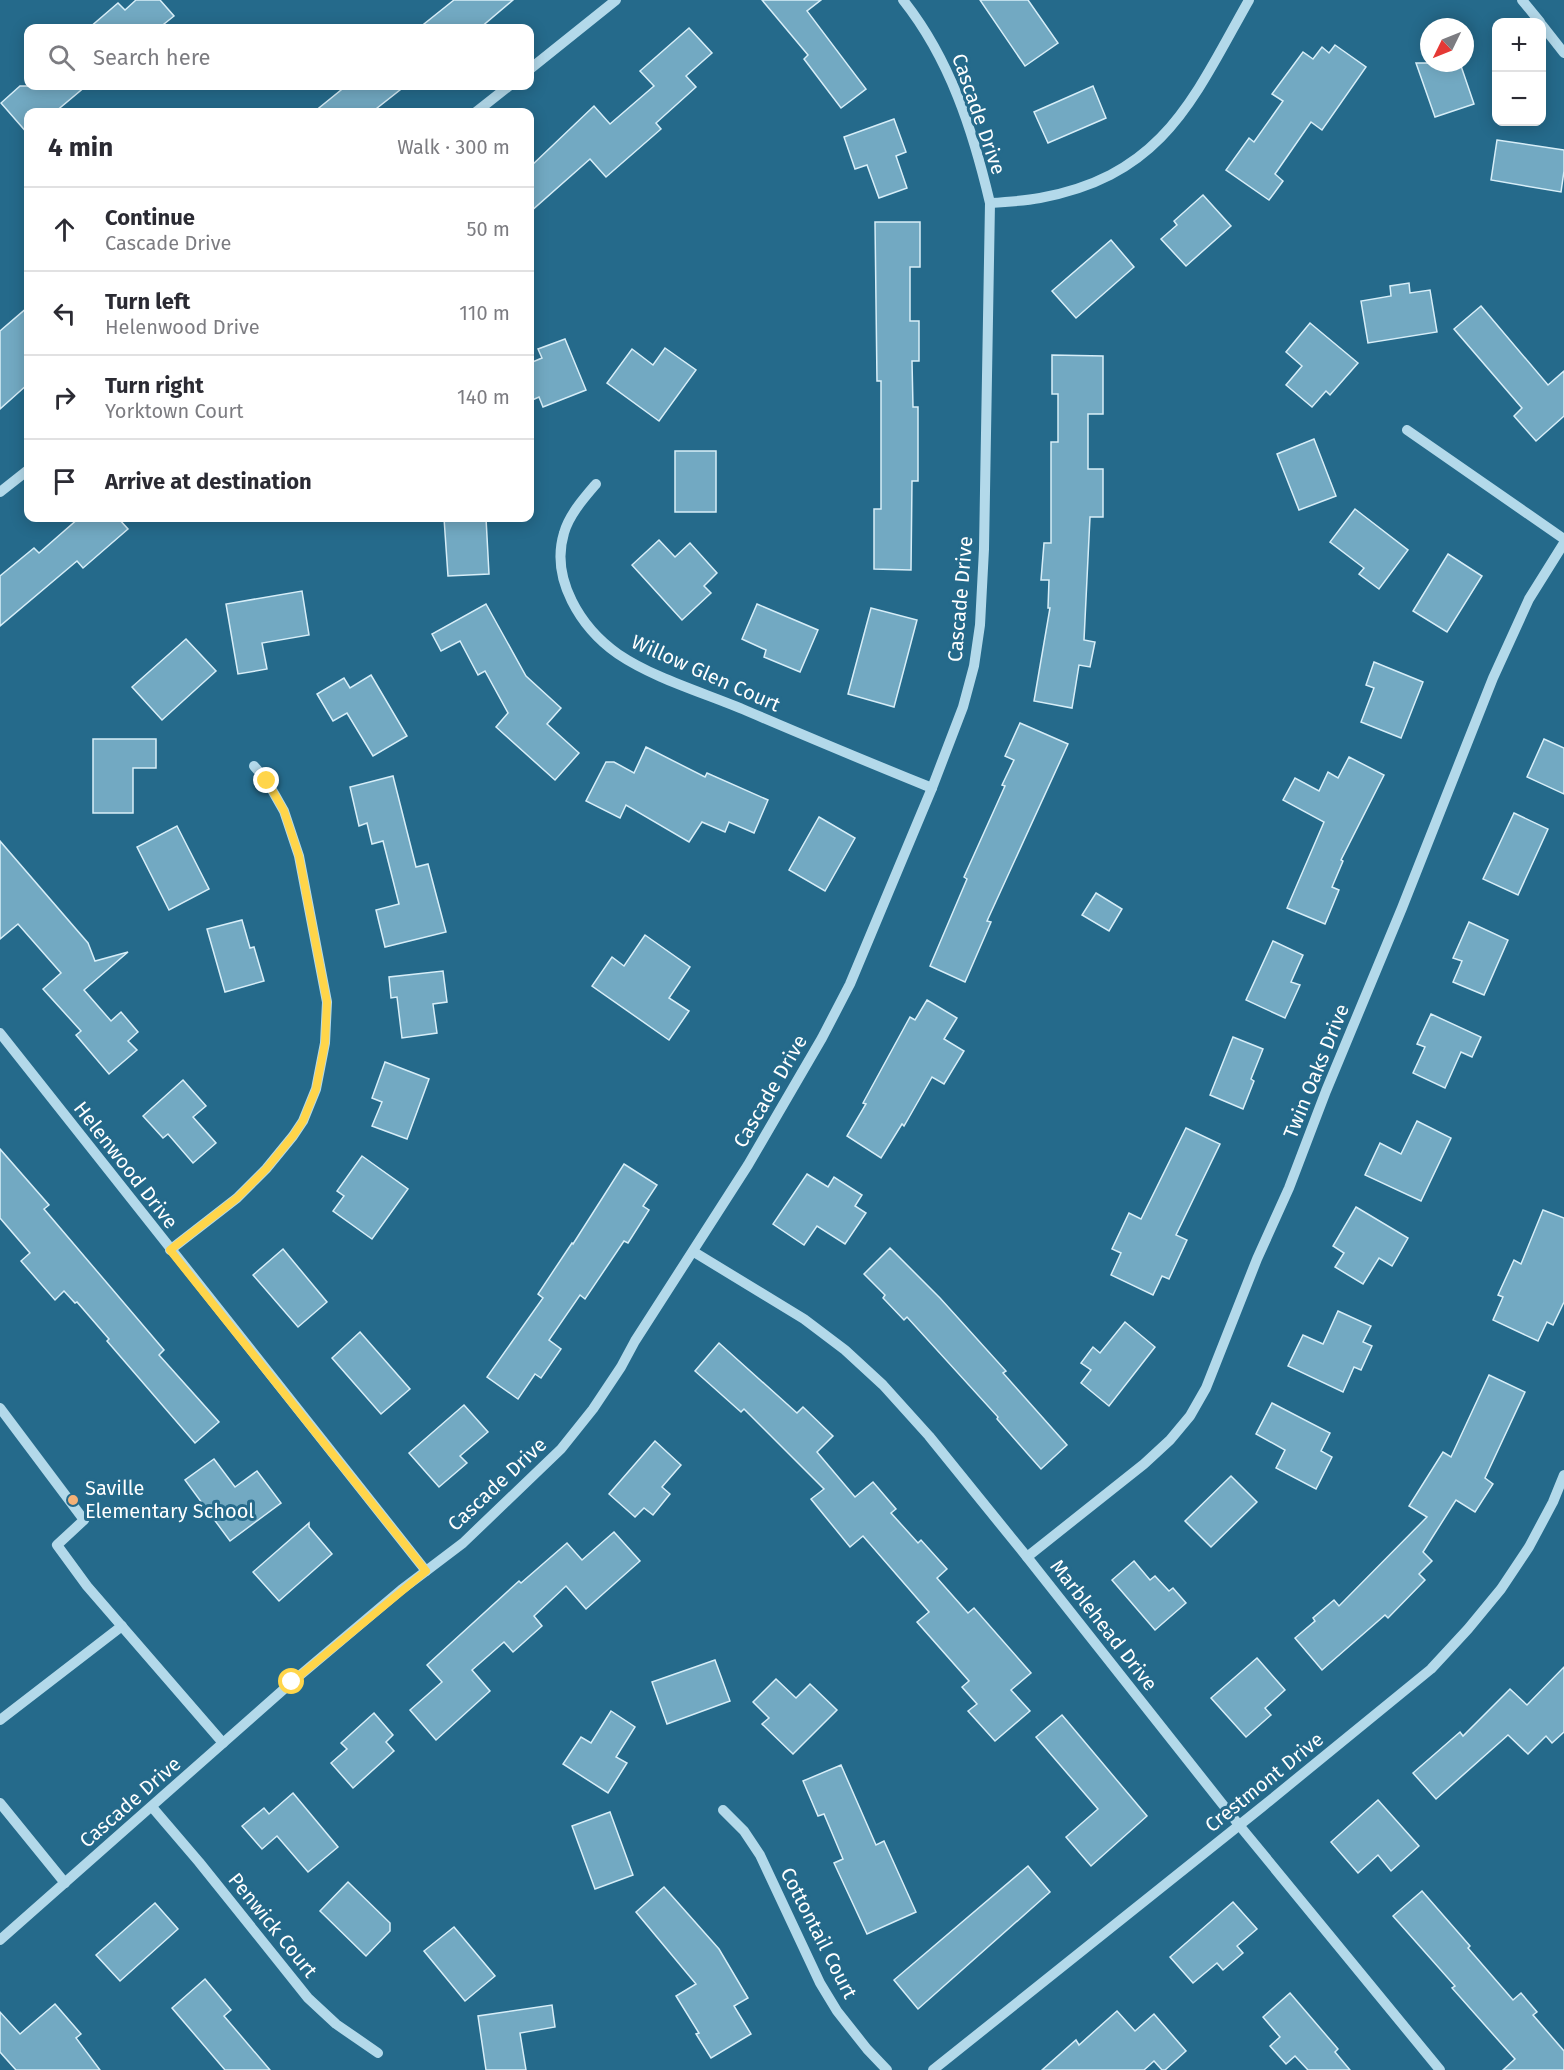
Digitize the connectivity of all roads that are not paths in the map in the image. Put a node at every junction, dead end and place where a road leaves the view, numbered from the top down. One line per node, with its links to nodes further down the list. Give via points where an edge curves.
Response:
1 (616, 0): 8 (street)
2 (903, 0): 11 (street, Cascade Drive, via 939,52 957,93)
3 (1250, 0): 11 (street, via 1192,101 1166,135 1140,158 1112,176 1076,189)
4 (1522, 0): 5 (street)
5 (1536, 18)
6 (1546, 30): 7 (street)
7 (1564, 53)
8 (534, 66)
9 (504, 90): 10 (street)
10 (481, 108)
11 (990, 203): 18 (street, Cascade Drive, via 980,625 963,707)
12 (1407, 430): 16 (street)
13 (24, 473): 15 (street)
14 (596, 484): 18 (street, Willow Glen Court, via 564,531 561,569 571,599 599,638 618,654 672,682)
15 (0, 492)
16 (1564, 541): 24 (street, Twin Oaks Drive, via 1529,599 1493,678 1206,1388 1170,1440)
17 (254, 766): 20 (street, via 284,811 299,856 327,1002 325,1043 316,1089 293,1136 237,1198)
18 (932, 788): 21 (street, Cascade Drive, via 850,984)
19 (0, 1034): 20 (street, Helenwood Drive)
20 (170, 1250): 25 (street, Helenwood Drive)
21 (694, 1252): 24 (street, Marblehead Drive, via 804,1319 868,1371 929,1436); 25 (street, Cascade Drive, via 598,1401 561,1449 463,1543)
22 (0, 1408): 26 (street, via 84,1520 57,1545)
23 (1564, 1475): 32 (street, Crestmont Drive, via 1529,1546 1501,1589 1431,1669)
24 (1027, 1557): 32 (street, Marblehead Drive)
25 (426, 1571): 28 (street, Cascade Drive)
26 (122, 1626): 27 (street); 28 (street)
27 (0, 1720)
28 (223, 1743): 30 (street, Cascade Drive)
29 (0, 1803): 33 (street)
30 (152, 1807): 33 (street, Cascade Drive); 35 (street, Penwick Court, via 308,1998)
31 (723, 1810): 36 (street, Cottontail Court, via 760,1855 831,2002)
32 (1239, 1825): 37 (street, Crestmont Drive); 38 (street, Marblehead Drive)
33 (65, 1883): 34 (street, Cascade Drive)
34 (0, 1940)
35 (378, 2054)
36 (887, 2070)
37 (933, 2070)
38 (1440, 2070)

